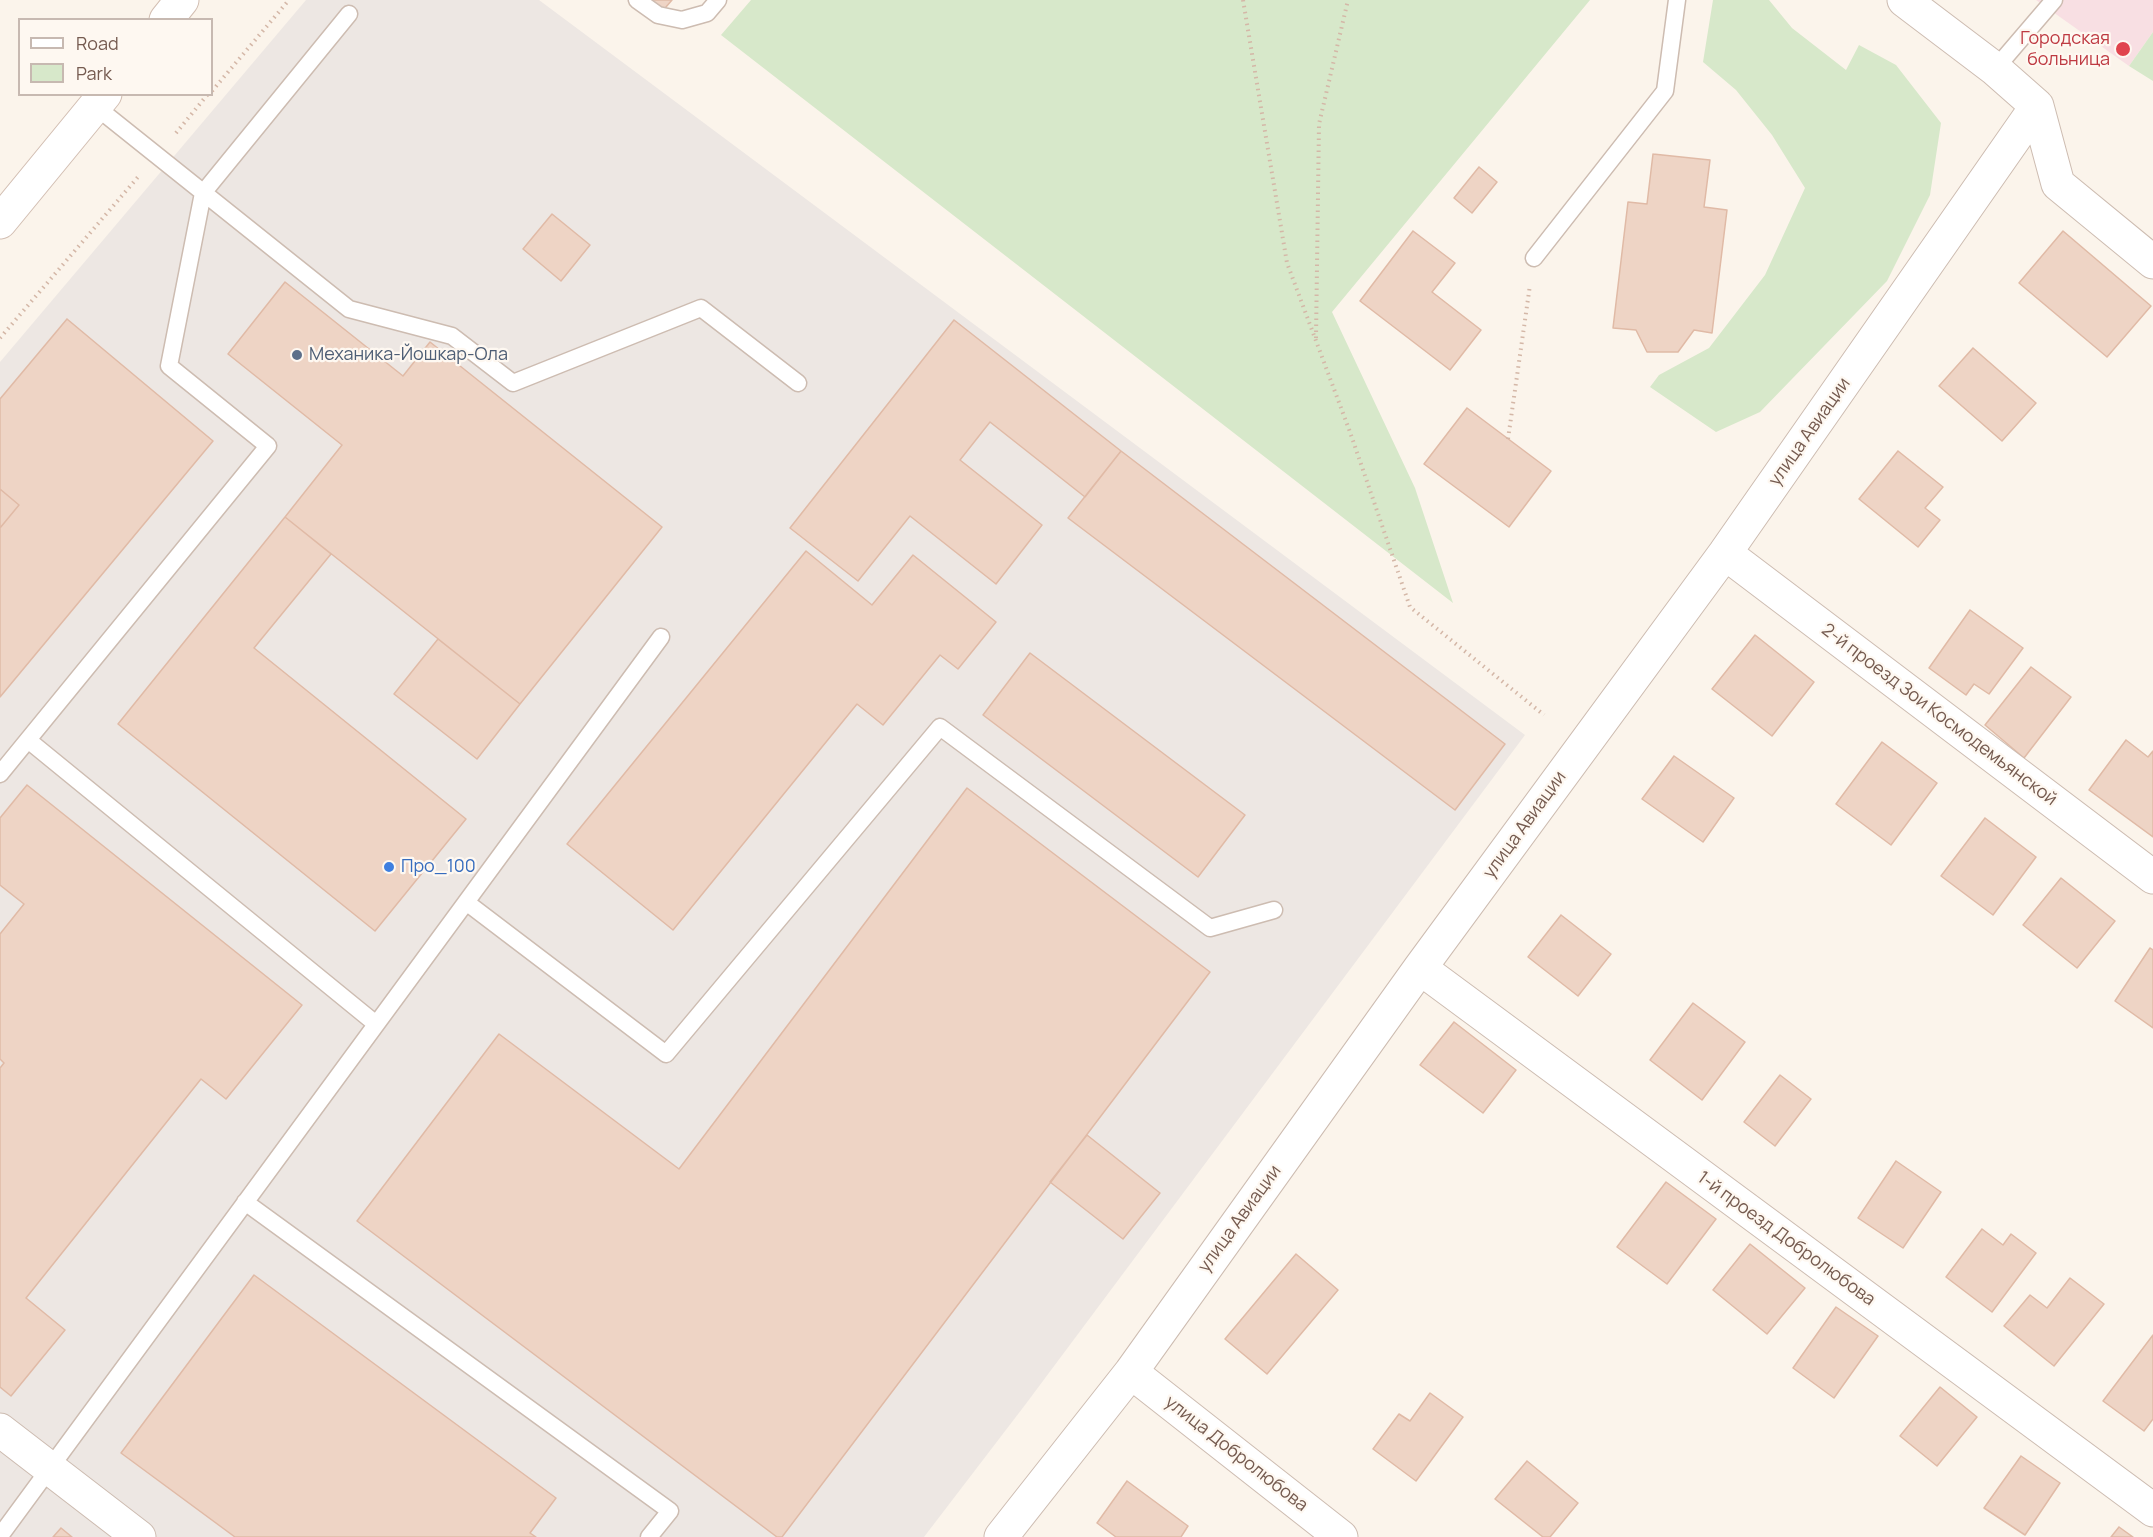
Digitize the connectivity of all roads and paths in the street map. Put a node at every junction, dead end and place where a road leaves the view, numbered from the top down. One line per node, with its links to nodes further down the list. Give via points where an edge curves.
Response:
1 (182, 0): 11 (street)
2 (289, 0): 13 (path)
3 (637, 0): 4 (lane, via 658,15 682,20 708,13)
4 (718, 0)
5 (1243, 0): 23 (path, via 1287,263)
6 (1348, 0): 23 (path, via 1319,124)
7 (1677, 0): 20 (lane, via 1665,91)
8 (1904, 0): 12 (street)
9 (2054, 0): 12 (lane)
10 (349, 14): 18 (lane)
11 (168, 18)
12 (1995, 69): 16 (street)
13 (213, 90)
14 (206, 96): 17 (path)
15 (100, 100): 17 (lane); 19 (street)
16 (2037, 106): 21 (street, via 2058,184); 26 (street, улица Авиации)
17 (156, 156): 18 (lane); 22 (path)
18 (204, 193): 24 (lane, via 349,309 452,336 513,382 701,308); 29 (lane, via 170,366 268,446)
19 (0, 222)
20 (1534, 258): 25 (path)
21 (2153, 262)
22 (0, 338)
23 (1316, 342): 28 (path, via 1410,607)
24 (798, 384)
25 (1509, 439)
26 (1725, 552): 31 (street, 2-й проезд Зои Космодемьянской); 34 (street, улица Авиации)
27 (661, 638): 32 (lane)
28 (1544, 715)
29 (28, 740): 30 (lane); 35 (lane)
30 (0, 774)
31 (2153, 878)
32 (466, 903): 33 (lane, via 666,1054 940,727 1210,928); 35 (lane)
33 (1274, 910)
34 (1420, 968): 37 (street, улица Авиации); 40 (street, 1-й проезд Добролюбова)
35 (376, 1024): 36 (lane)
36 (245, 1202): 39 (lane); 43 (lane, via 670,1511)
37 (1131, 1372): 44 (street, улица Авиации); 45 (street, улица Добролюбова)
38 (0, 1430): 39 (street)
39 (49, 1467): 41 (lane); 42 (street)
40 (2153, 1510)
41 (0, 1536)
42 (139, 1537)
43 (649, 1537)
44 (1001, 1537)
45 (1341, 1537)

